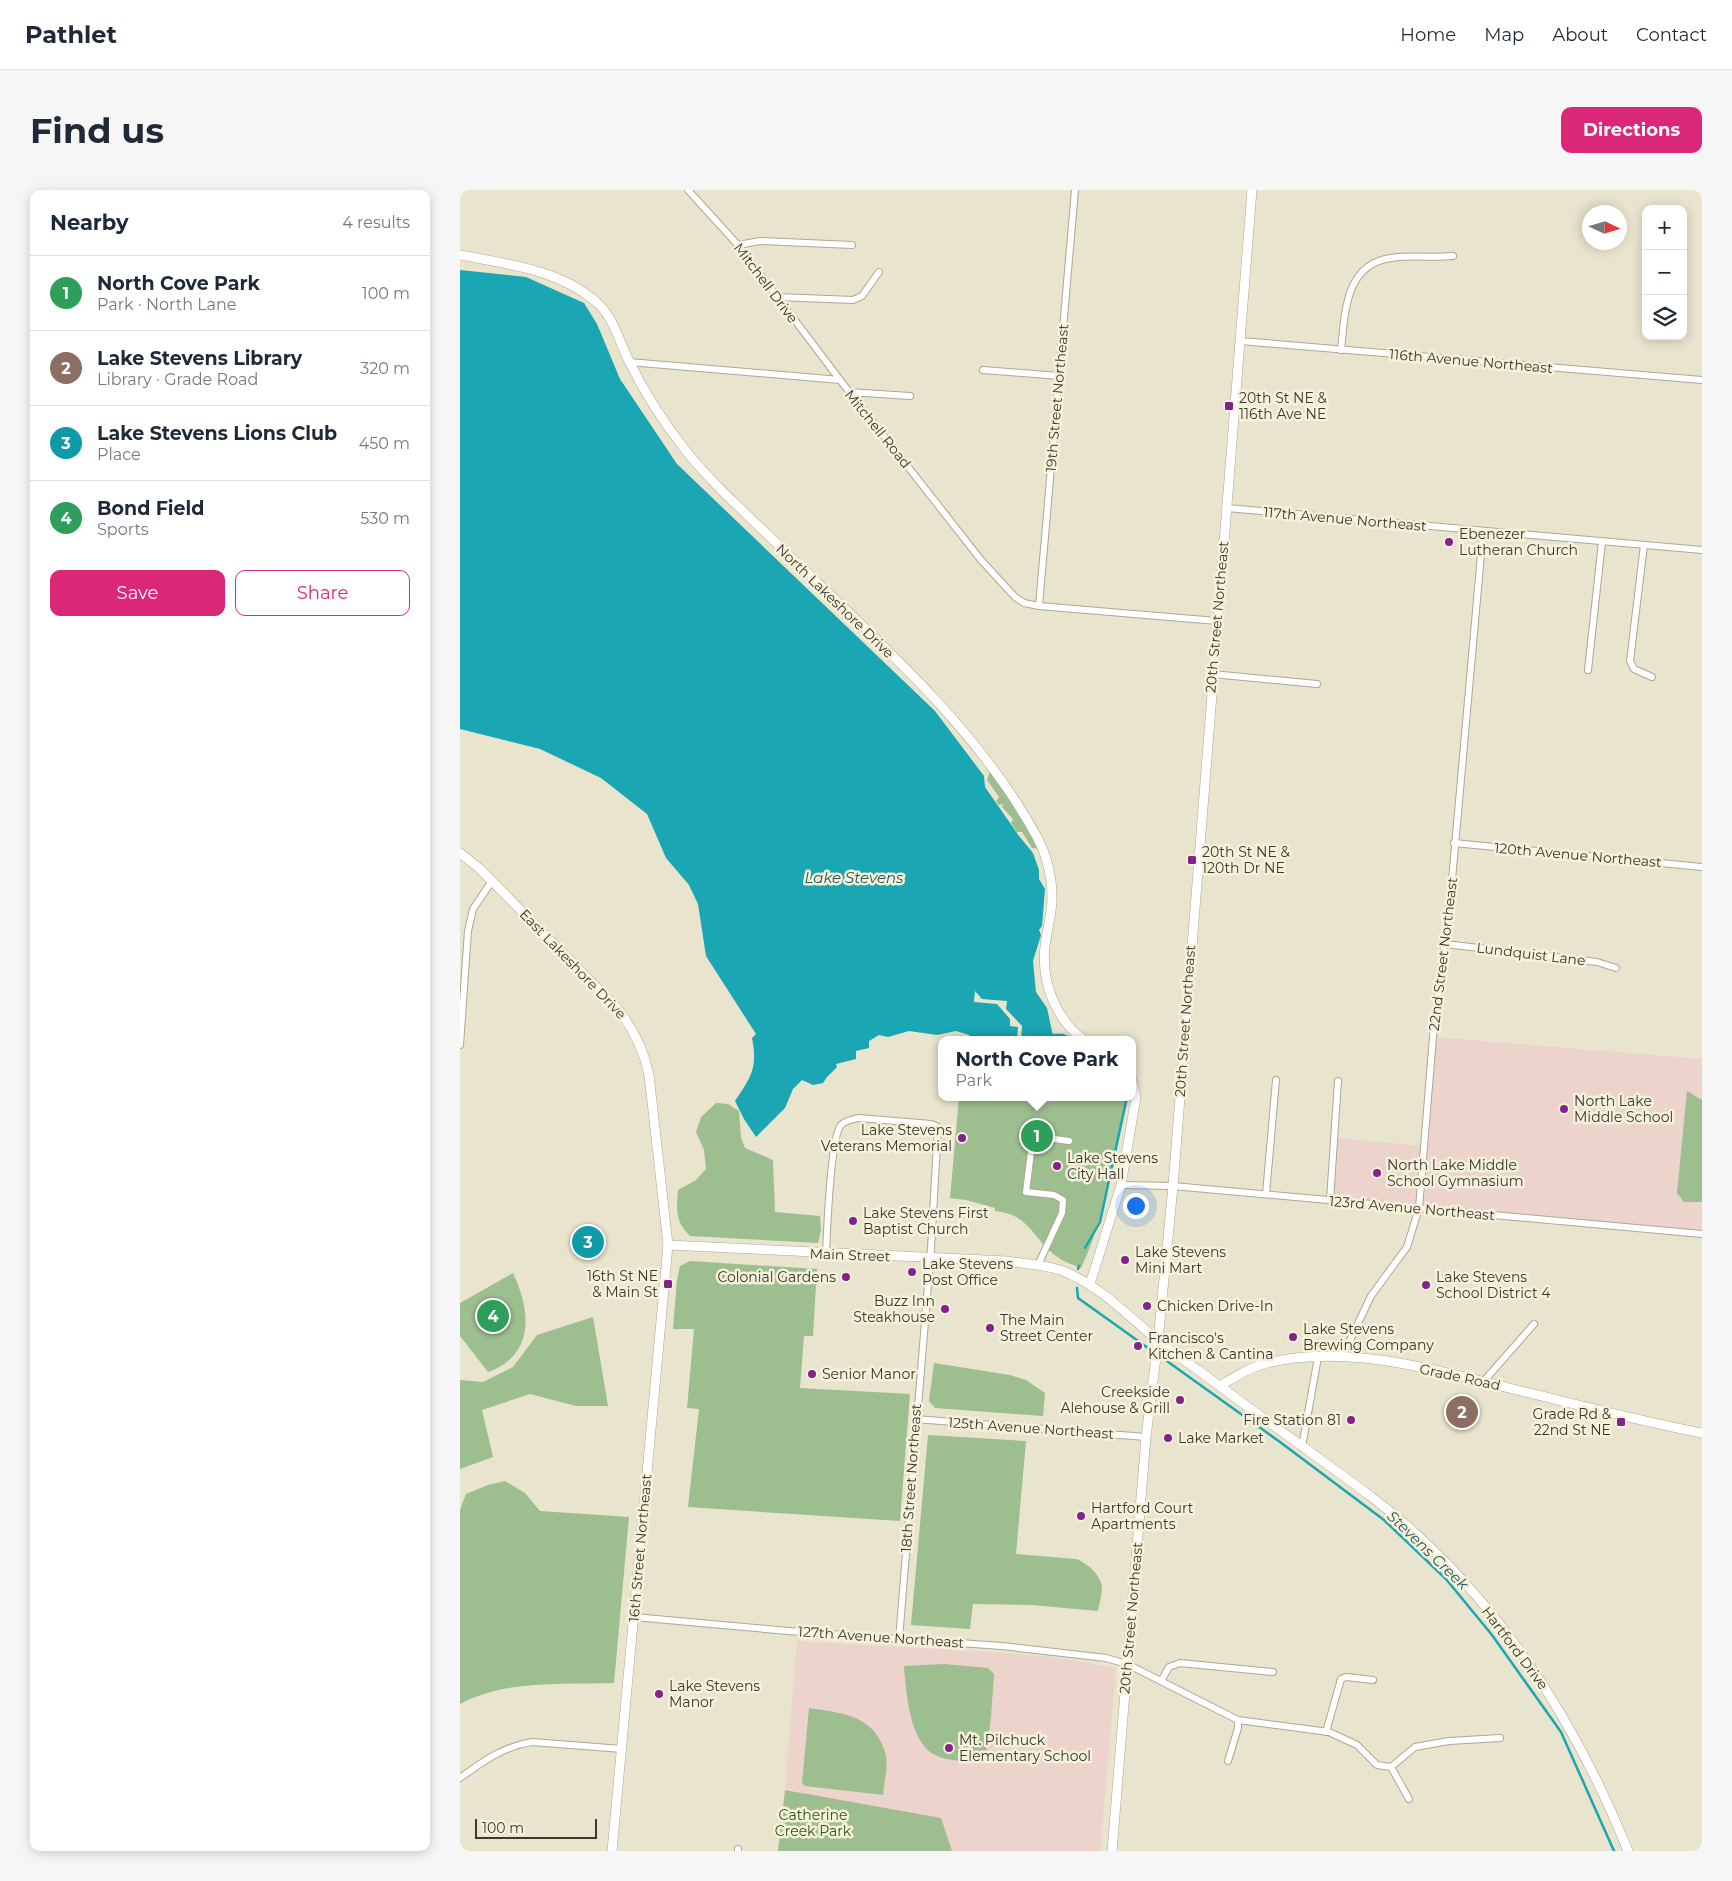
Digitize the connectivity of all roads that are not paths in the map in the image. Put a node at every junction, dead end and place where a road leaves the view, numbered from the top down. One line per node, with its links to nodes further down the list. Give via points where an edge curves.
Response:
1 (688, 190): 4 (street, Mitchell Drive)
2 (1075, 190): 14 (street, 19th Street Northeast)
3 (1252, 190): 10 (main road, 20th Street Northeast)
4 (738, 245): 5 (street, via 760,241); 9 (street, Mitchell Drive)
5 (852, 245)
6 (460, 255): 12 (main road, North Lakeshore Drive, via 534,270 588,295 608,316)
7 (1453, 256): 11 (street, via 1393,257 1364,269 1349,292)
8 (879, 272): 9 (street, via 862,296 853,300)
9 (777, 297): 15 (street, Mitchell Drive)
10 (1241, 341): 11 (street, 116th Avenue Northeast); 19 (main road, 20th Street Northeast)
11 (1341, 350): 16 (street, 116th Avenue Northeast)
12 (629, 362): 15 (street, Mitchell Road); 38 (main road, North Lakeshore Drive, via 655,407 697,464 945,712 992,765 1014,797 1043,849 1050,874 1052,902 1045,948 1048,984 1060,1014)
13 (983, 370): 14 (street)
14 (1059, 376): 24 (street, 19th Street Northeast)
15 (840, 380): 17 (street, Mitchell Road)
16 (1702, 380)
17 (849, 392): 18 (street); 24 (street, Mitchell Road, via 981,560 1014,597)
18 (910, 396)
19 (1227, 508): 20 (street, 117th Avenue Northeast); 25 (main road, 20th Street Northeast)
20 (1483, 532): 21 (street, 117th Avenue Northeast); 30 (street, 22nd Street Northeast)
21 (1602, 542): 22 (street, 117th Avenue Northeast); 26 (street)
22 (1644, 545): 23 (street, 117th Avenue Northeast); 28 (street, via 1630,661 1634,669)
23 (1702, 550)
24 (1039, 606): 25 (street, Mitchell Road)
25 (1217, 621): 27 (main road, 20th Street Northeast)
26 (1588, 670)
27 (1212, 674): 29 (street); 45 (main road, 20th Street Northeast)
28 (1652, 677)
29 (1317, 684)
30 (1454, 843): 32 (street, 120th Avenue Northeast); 36 (street, 22nd Street Northeast)
31 (460, 853): 33 (main road, East Lakeshore Drive)
32 (1702, 867)
33 (492, 881): 35 (street, via 473,909); 50 (main road, East Lakeshore Drive, via 618,1009 632,1028 645,1056 649,1075)
34 (460, 930): 35 (street)
35 (468, 931): 39 (street)
36 (1445, 944): 37 (street, Lundquist Lane, via 1597,962); 48 (street, 22nd Street Northeast, via 1433,1037)
37 (1616, 968)
38 (1080, 1036)
39 (460, 1045)
40 (1276, 1080): 46 (street)
41 (1338, 1081): 47 (street)
42 (1135, 1101): 44 (main road)
43 (1069, 1141): 53 (street, via 1034,1136 1026,1192 1054,1195 1063,1200 1062,1212)
44 (1121, 1184): 45 (street, 123rd Avenue Northeast); 54 (main road)
45 (1173, 1186): 46 (street, 123rd Avenue Northeast); 56 (main road, 20th Street Northeast)
46 (1266, 1194): 47 (street, 123rd Avenue Northeast)
47 (1330, 1200): 48 (street, 123rd Avenue Northeast)
48 (1419, 1208): 49 (street, 123rd Avenue Northeast); 58 (street, 22nd Street Northeast, via 1407,1247 1370,1296)
49 (1702, 1234)
50 (668, 1245): 51 (main road, Main Street); 65 (main road, 16th Street Northeast)
51 (826, 1254): 52 (main road, Main Street); 52 (street, 18th Street Northeast, via 835,1146 840,1126 859,1118 938,1127)
52 (930, 1258): 53 (main road, Main Street); 61 (street, 18th Street Northeast)
53 (1038, 1265): 54 (main road, Main Street, via 1062,1271)
54 (1090, 1284): 56 (main road, Main Street, via 1104,1293)
55 (1534, 1324): 59 (street)
56 (1158, 1344): 60 (main road, Hartford Drive); 63 (main road, 20th Street Northeast)
57 (1318, 1357): 58 (main road, Grade Road); 60 (main road, Grade Road, via 1268,1363 1238,1374); 64 (street)
58 (1342, 1357): 59 (main road, Grade Road, via 1393,1363)
59 (1483, 1382): 62 (main road, Grade Road, via 1645,1422)
60 (1220, 1386): 64 (main road, Hartford Drive)
61 (916, 1419): 63 (street, 125th Avenue Northeast); 66 (street, 18th Street Northeast)
62 (1702, 1432)
63 (1146, 1437): 67 (main road, 20th Street Northeast)
64 (1302, 1447): 81 (main road, Hartford Drive, via 1420,1538 1466,1585 1548,1692 1590,1764)
65 (634, 1617): 66 (street, 127th Avenue Northeast); 74 (main road, 16th Street Northeast)
66 (899, 1639): 67 (street, 127th Avenue Northeast, via 1070,1652)
67 (1127, 1664): 70 (street, 127th Avenue Northeast); 80 (main road, 20th Street Northeast)
68 (1273, 1672): 70 (street, via 1180,1663 1170,1667)
69 (1373, 1680): 72 (street, via 1342,1678)
70 (1161, 1681): 71 (street, 127th Avenue Northeast)
71 (1238, 1720): 72 (street, 127th Avenue Northeast); 75 (street)
72 (1326, 1732): 76 (street, 127th Avenue Northeast, via 1357,1745 1377,1765)
73 (1500, 1738): 76 (street, via 1415,1747)
74 (622, 1748): 77 (street, via 532,1742 518,1744 482,1762); 79 (main road, 16th Street Northeast)
75 (1228, 1761)
76 (1392, 1767): 78 (street)
77 (460, 1778)
78 (1409, 1799)
79 (612, 1851)
80 (1112, 1851)
81 (1628, 1851)

